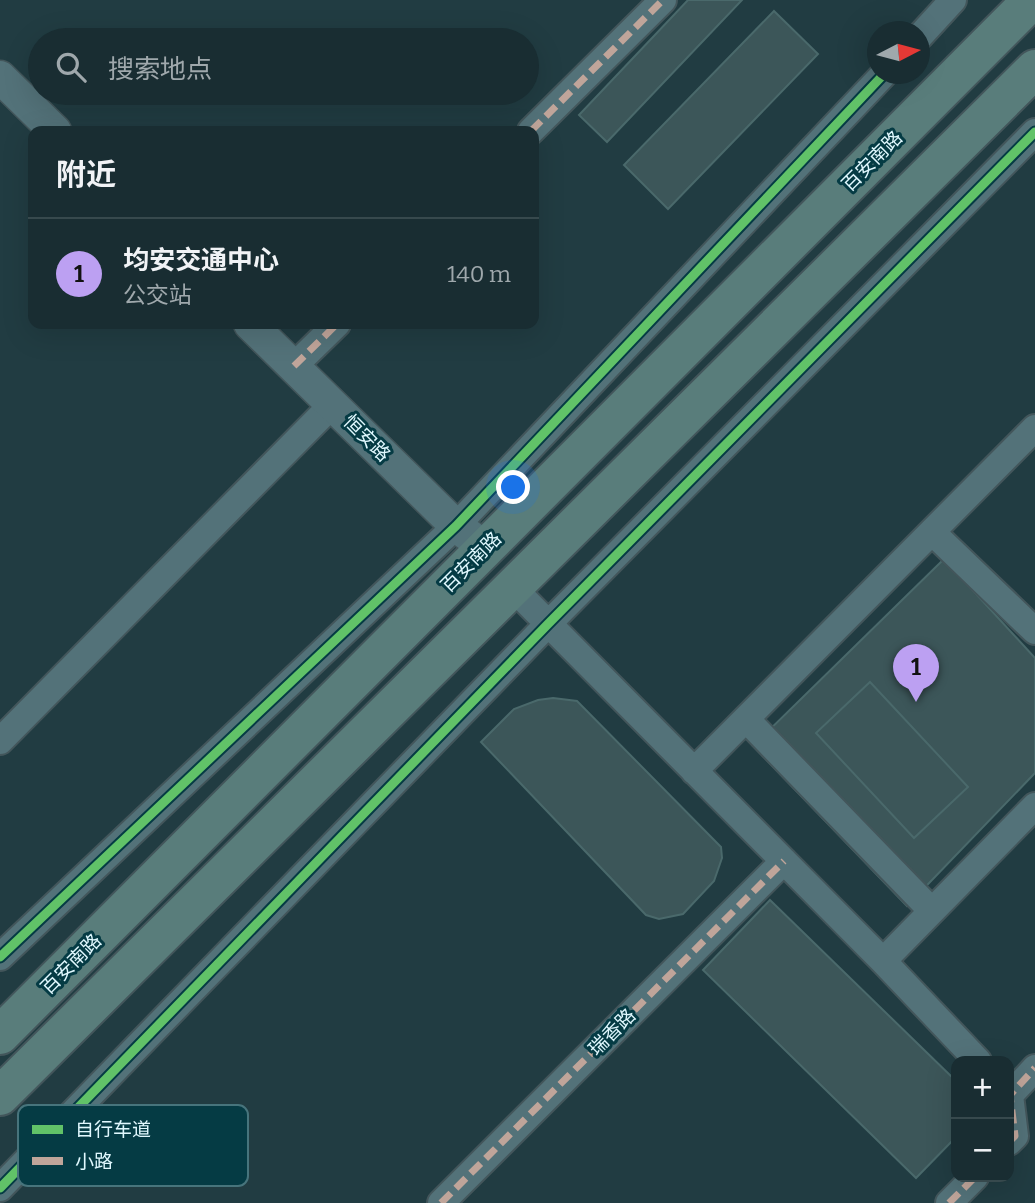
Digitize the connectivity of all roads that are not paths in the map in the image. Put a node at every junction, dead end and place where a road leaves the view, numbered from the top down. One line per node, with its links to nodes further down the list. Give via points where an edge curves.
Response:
1 (663, 0): 11 (street)
2 (953, 0): 4 (street)
3 (1032, 0): 19 (main road, 百安南路)
4 (930, 24)
5 (1035, 69): 20 (main road)
6 (0, 77): 8 (street)
7 (875, 84): 19 (street)
8 (28, 104)
9 (29, 105): 10 (street)
10 (50, 126)
11 (536, 126)
12 (1035, 132): 21 (street)
13 (255, 329): 15 (street, 恒安路)
14 (332, 329): 15 (street)
15 (294, 366): 16 (street, 恒安路)
16 (333, 404): 19 (street, 恒安路); 24 (street)
17 (1035, 428): 18 (street)
18 (932, 532): 22 (street); 23 (street)
19 (471, 537): 29 (street); 31 (main road, 百安南路)
20 (512, 587): 21 (street); 35 (main road)
21 (548, 624): 25 (street); 37 (street)
22 (1035, 631)
23 (746, 719): 25 (street); 28 (street)
24 (0, 741)
25 (694, 771): 27 (street)
26 (1035, 806): 28 (street)
27 (783, 861): 30 (street); 42 (street, 瑞香路)
28 (932, 911): 30 (street)
29 (0, 957)
30 (883, 961): 32 (street)
31 (0, 1035)
32 (973, 1056)
33 (1035, 1068): 34 (street)
34 (1014, 1089)
35 (0, 1096)
36 (1014, 1099): 38 (street)
37 (81, 1105)
38 (1035, 1119)
39 (18, 1169): 41 (street)
40 (970, 1182): 43 (street)
41 (0, 1188)
42 (441, 1203)
43 (949, 1203)

